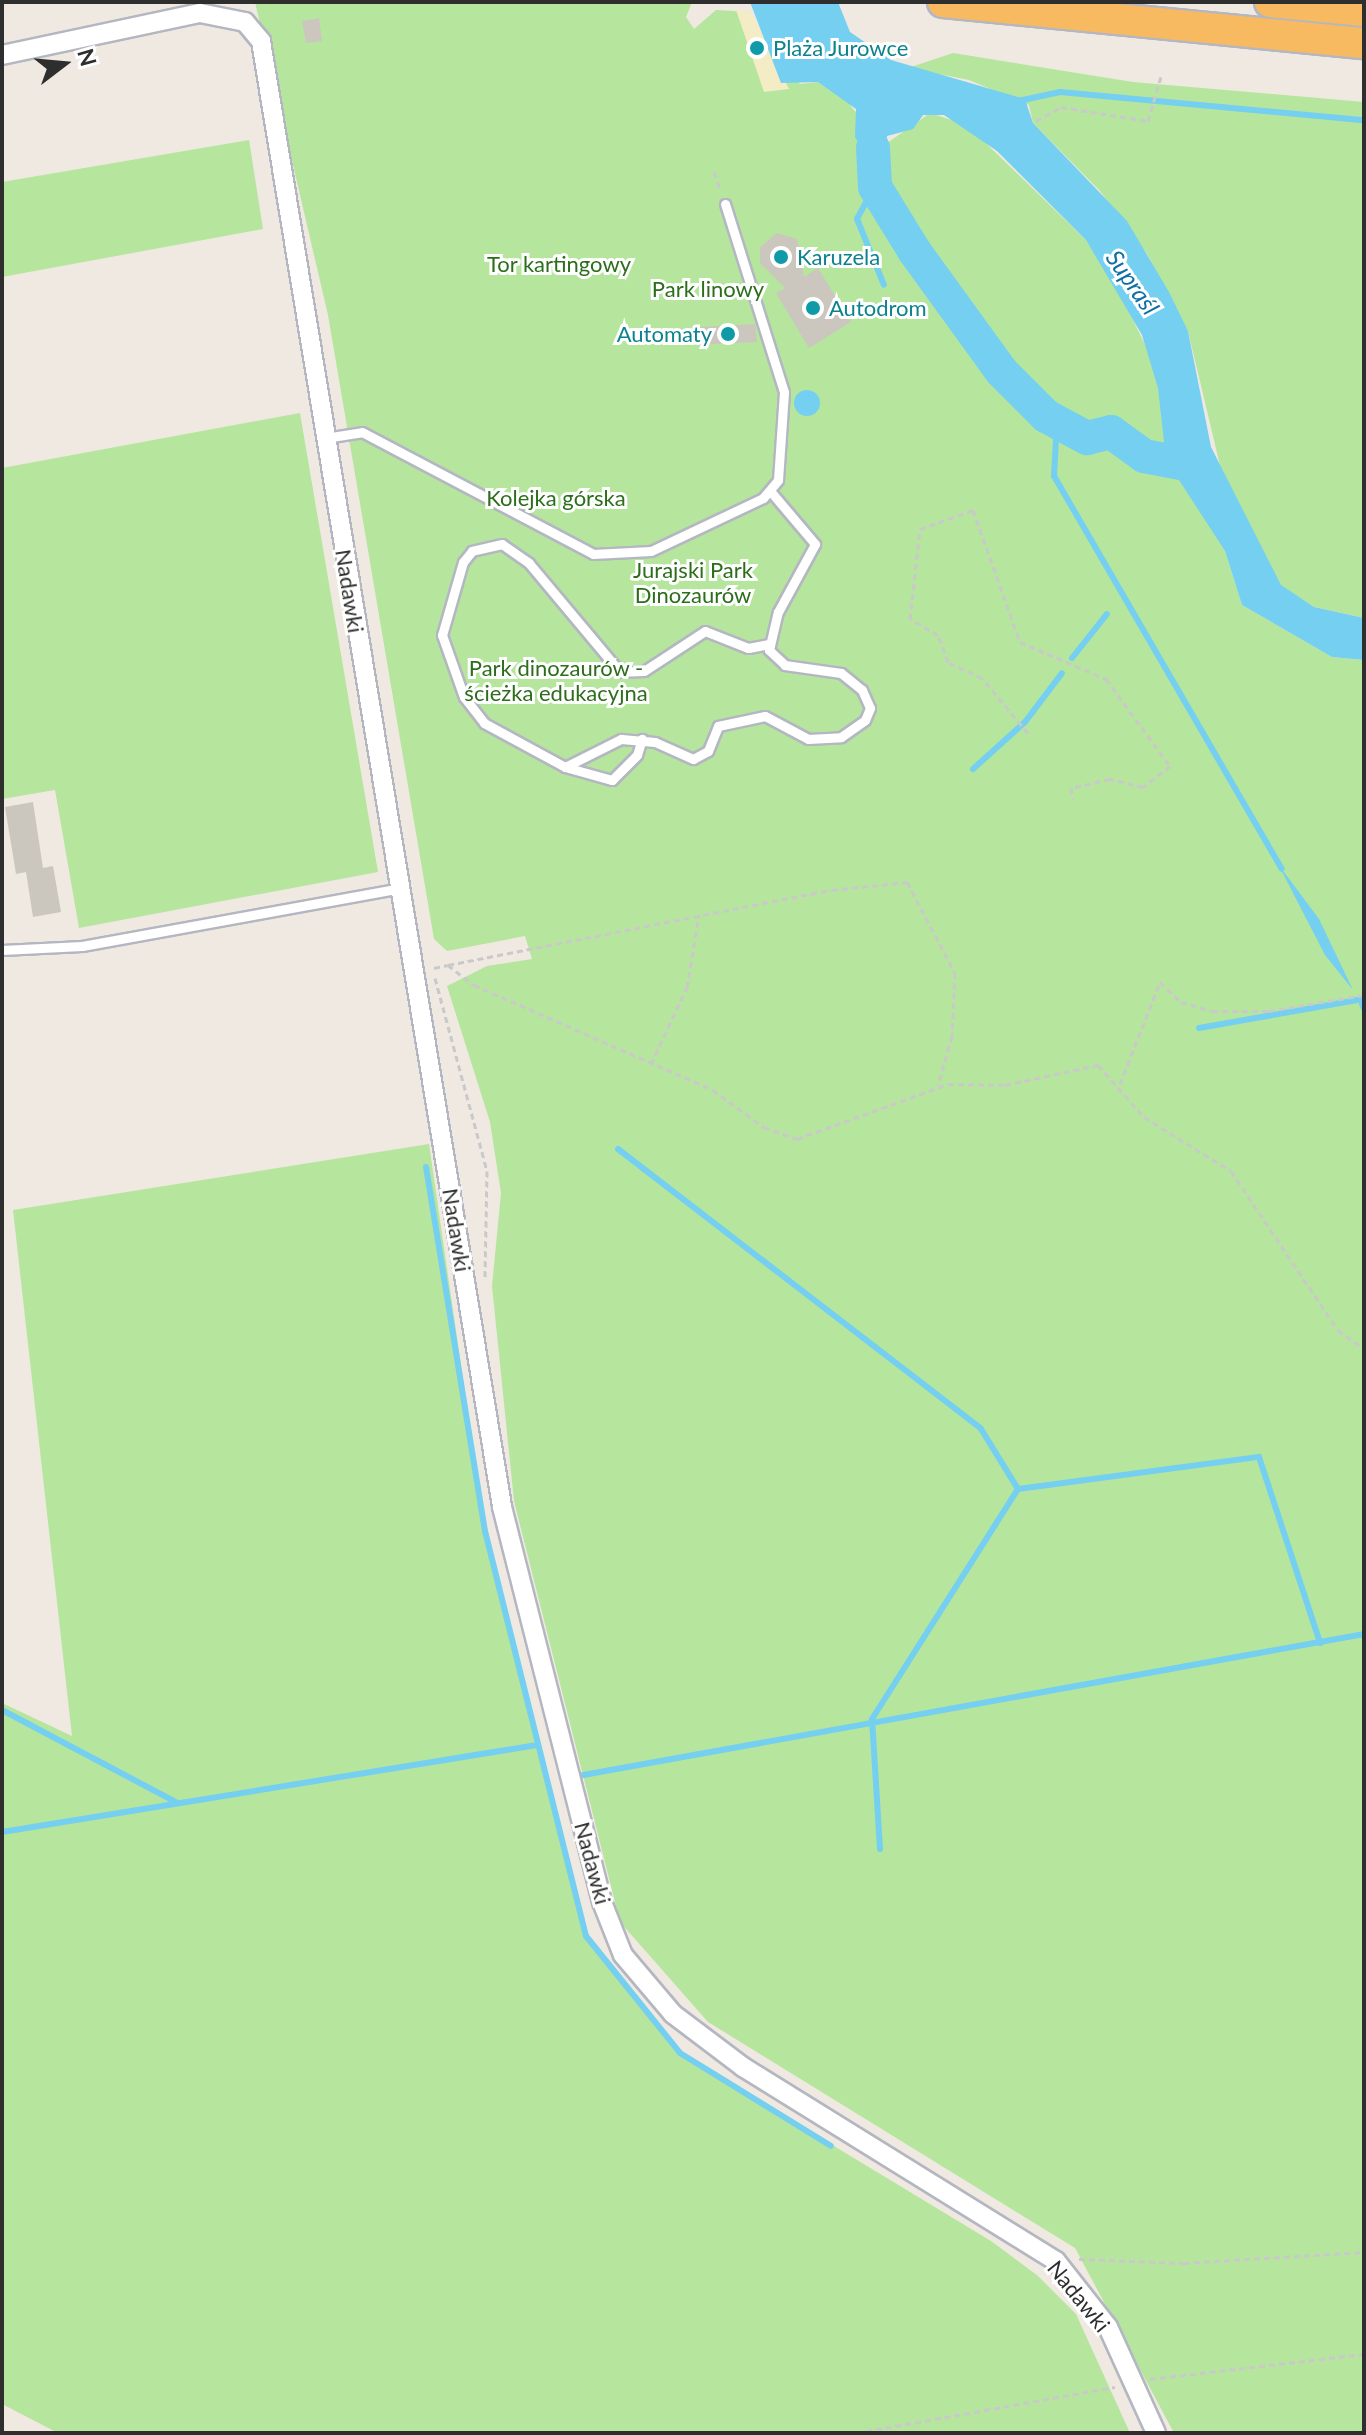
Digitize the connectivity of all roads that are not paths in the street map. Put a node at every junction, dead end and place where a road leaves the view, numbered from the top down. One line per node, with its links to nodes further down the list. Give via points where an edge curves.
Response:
1 (943, 2): 4 (highway)
2 (1270, 2): 3 (highway)
3 (1364, 11)
4 (1364, 43)
5 (2, 55): 7 (street, Nadawki, via 200,13 245,22 261,41)
6 (725, 204): 8 (lane, via 784,392 781,463)
7 (325, 438): 8 (lane, via 362,432 593,554 651,551); 12 (street, Nadawki)
8 (771, 492): 9 (lane, via 815,544 778,612)
9 (769, 644): 10 (lane, via 785,665 823,667 852,681 869,700 865,720 826,741 808,739 777,717 732,721 718,726 708,751 693,759); 11 (lane, via 748,648 705,631 629,675 609,667 515,549 502,544 472,551 442,635 464,697 484,723)
10 (642, 739): 11 (lane, via 600,744); 11 (lane, via 637,755 612,780)
11 (565, 767)
12 (400, 888): 13 (lane, via 82,946); 14 (street, Nadawki, via 408,934 422,970 502,1507 602,1902 623,1955 673,2014 743,2067 1056,2261 1108,2327)
13 (2, 950)
14 (1156, 2433)

